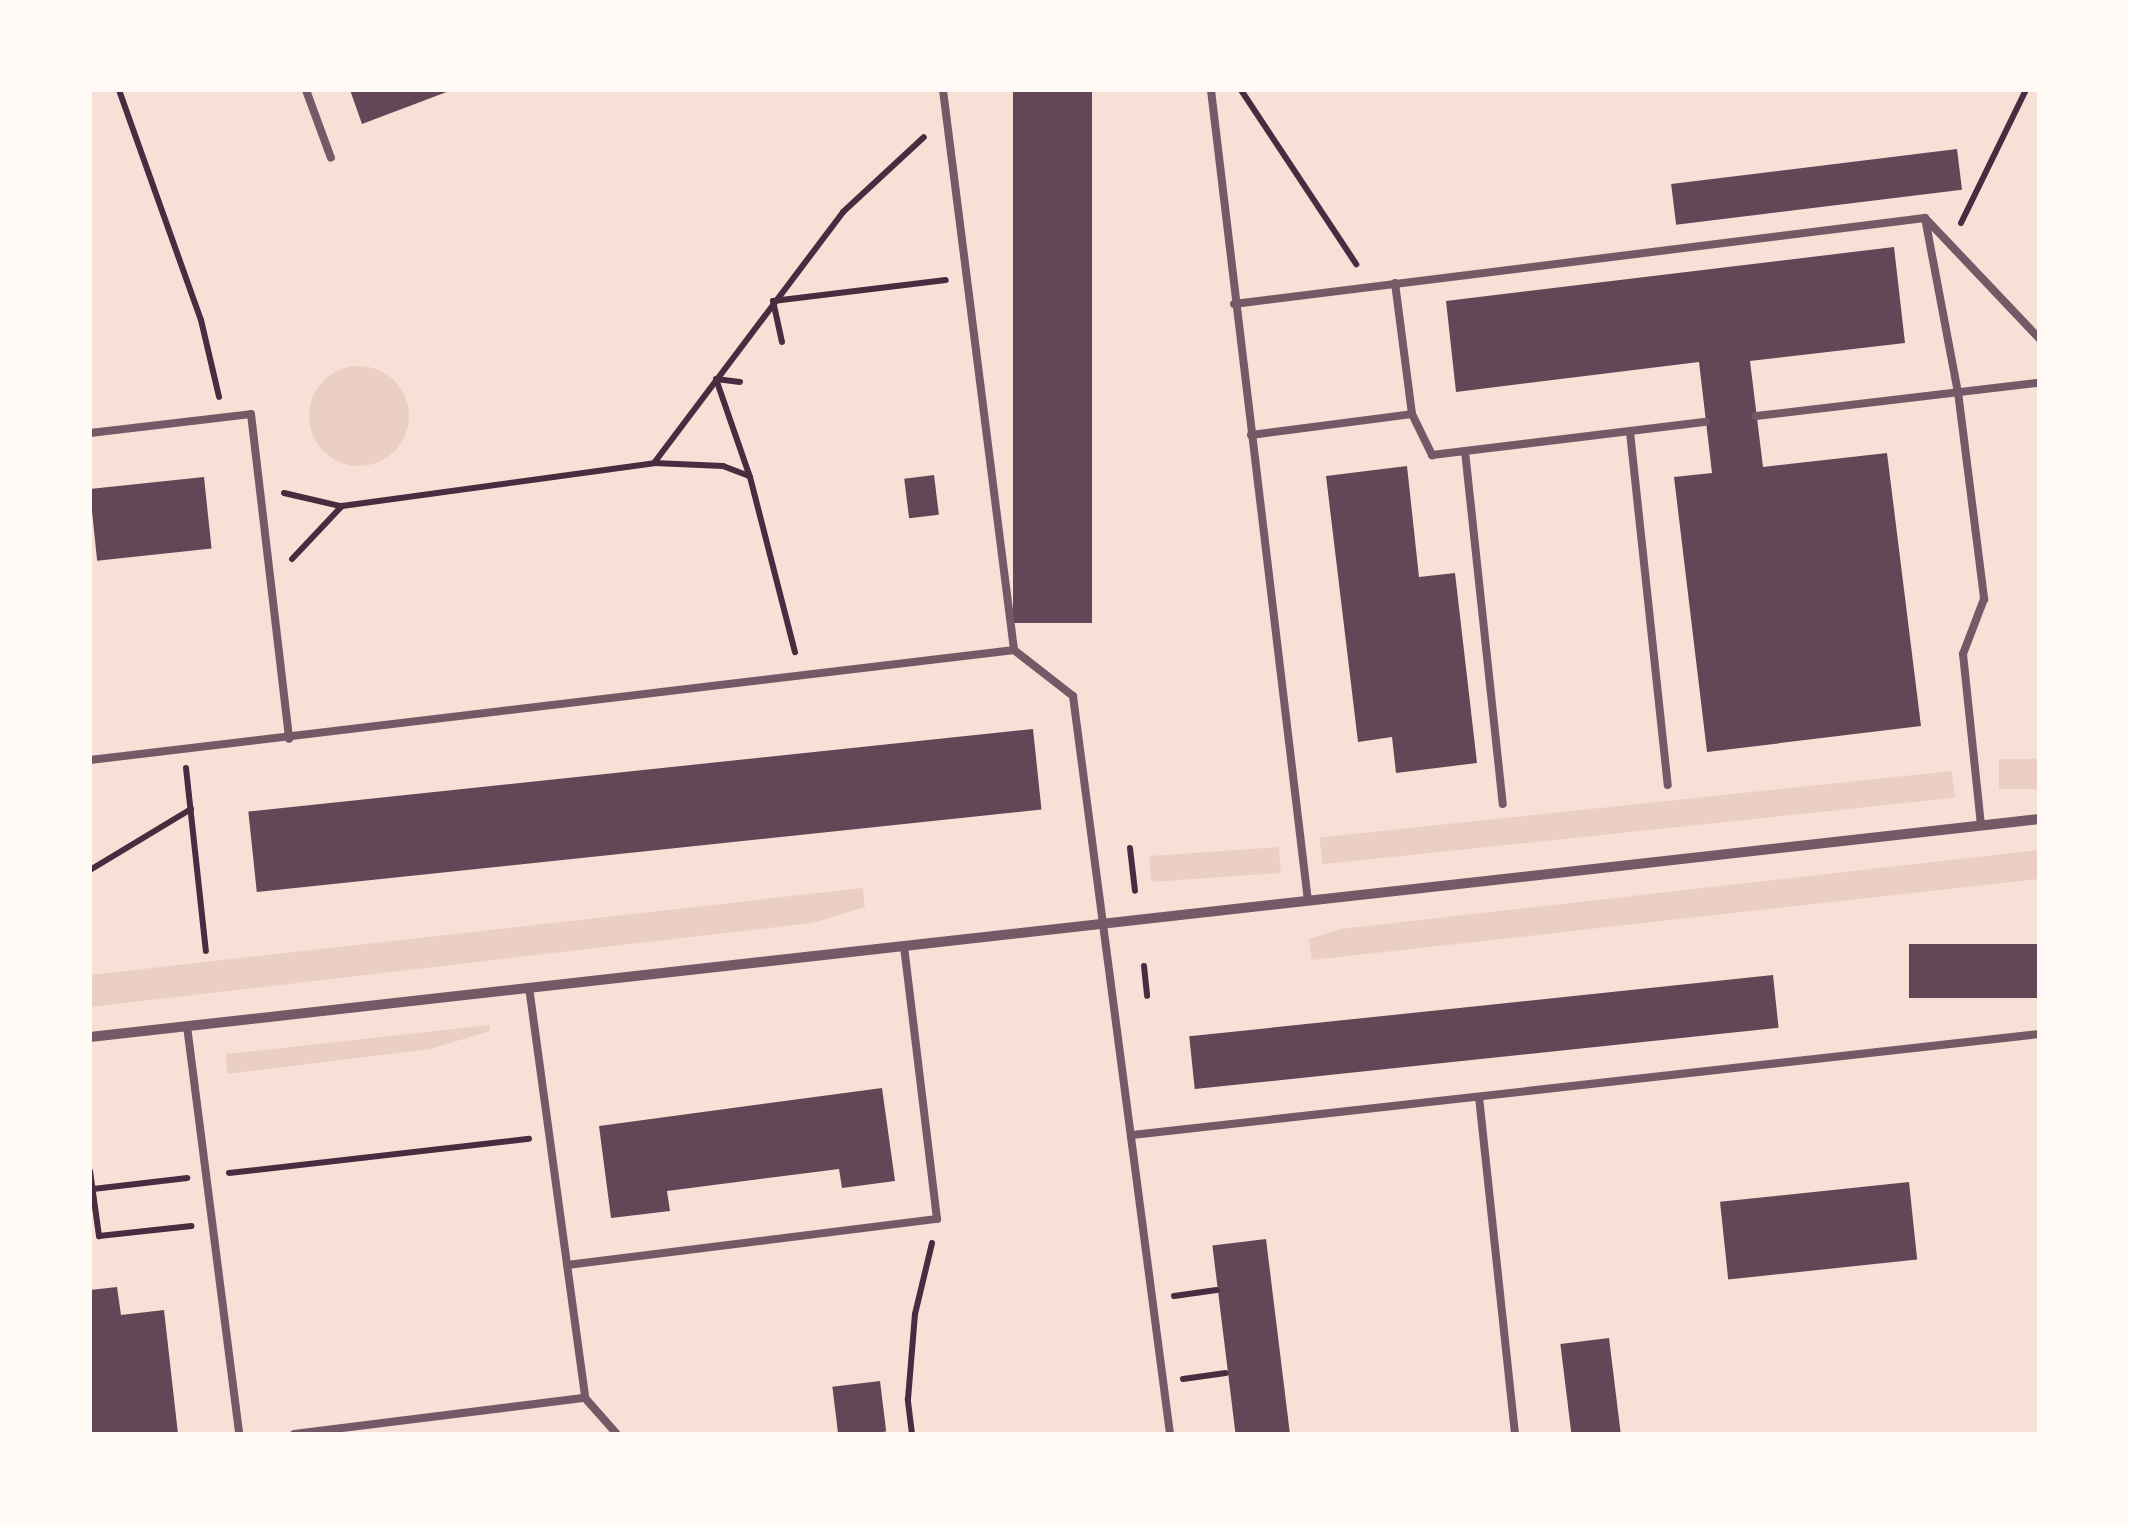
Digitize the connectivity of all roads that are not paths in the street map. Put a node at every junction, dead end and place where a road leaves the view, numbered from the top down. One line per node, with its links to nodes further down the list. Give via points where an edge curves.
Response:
1 (306, 90): 4 (lane)
2 (943, 90): 18 (lane)
3 (1211, 90): 7 (lane)
4 (331, 158)
5 (1925, 218): 6 (lane); 8 (lane); 10 (lane)
6 (1395, 283): 7 (lane); 11 (lane)
7 (1234, 304): 16 (lane)
8 (2039, 338)
9 (2039, 383): 10 (lane)
10 (1958, 392): 12 (lane); 24 (lane, via 1984,599 1963,654)
11 (1412, 414): 16 (lane); 17 (lane, via 1432,455)
12 (1756, 416)
13 (1706, 422): 14 (lane)
14 (1630, 432): 17 (lane); 21 (lane)
15 (90, 433): 19 (lane, via 251,414)
16 (1251, 435): 25 (lane)
17 (1465, 451): 22 (lane)
18 (1014, 650): 19 (lane); 26 (lane, via 1072,696)
19 (289, 738): 20 (lane)
20 (90, 760)
21 (1668, 785)
22 (1503, 804)
23 (2039, 819): 24 (street)
24 (1981, 826): 25 (street)
25 (1308, 901): 26 (street)
26 (1101, 924): 27 (street); 33 (lane)
27 (904, 946): 28 (street); 34 (lane, via 937,1219)
28 (529, 987): 29 (street); 34 (lane)
29 (187, 1026): 31 (street); 37 (lane)
30 (2039, 1034): 32 (lane)
31 (90, 1036)
32 (1479, 1097): 33 (lane); 40 (lane)
33 (1132, 1135): 39 (lane)
34 (567, 1265): 35 (lane)
35 (585, 1398): 36 (lane); 38 (lane)
36 (616, 1433)
37 (239, 1434)
38 (294, 1434)
39 (1170, 1434)
40 (1515, 1434)

